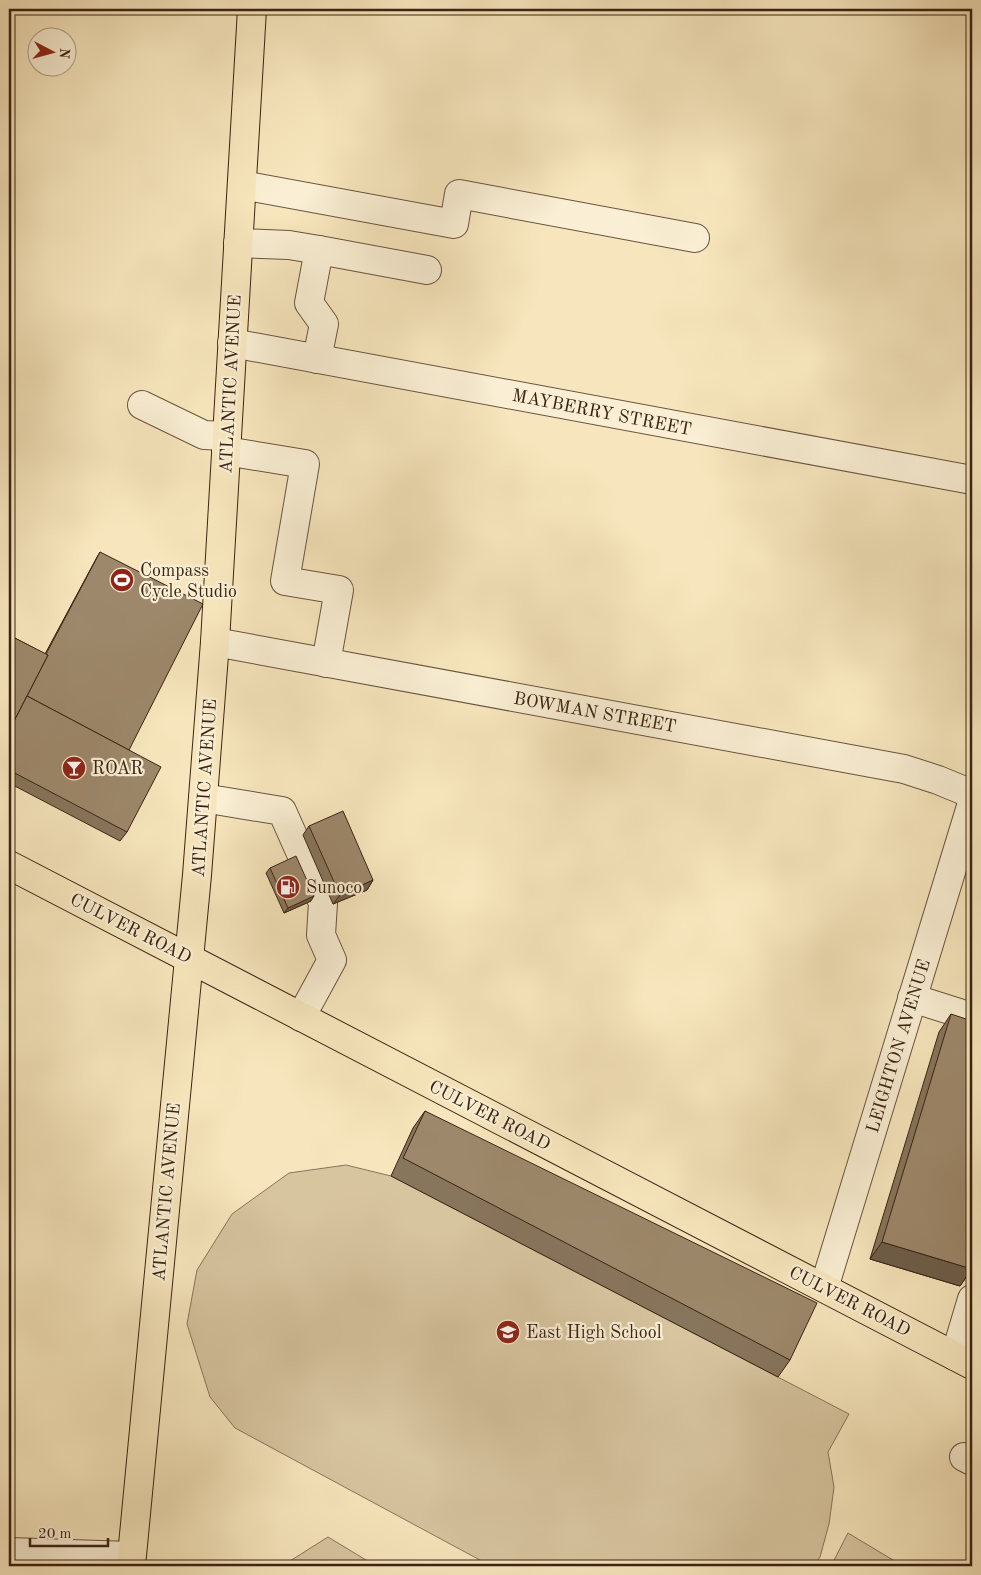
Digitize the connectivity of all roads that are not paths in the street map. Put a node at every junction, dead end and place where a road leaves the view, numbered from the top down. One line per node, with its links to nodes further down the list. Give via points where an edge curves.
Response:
1 (252, 9): 2 (main road, ATLANTIC AVENUE)
2 (242, 185): 3 (street, via 454,224 460,194); 4 (main road, ATLANTIC AVENUE)
3 (696, 238)
4 (238, 243): 5 (street); 7 (main road, ATLANTIC AVENUE)
5 (319, 250): 6 (street); 8 (street, via 309,303 324,324)
6 (428, 270)
7 (232, 343): 8 (street, MAYBERRY STREET); 10 (main road, ATLANTIC AVENUE)
8 (317, 359): 11 (street, MAYBERRY STREET)
9 (142, 405): 10 (street)
10 (226, 443): 12 (main road, ATLANTIC AVENUE); 13 (street, via 305,464 285,581 339,590)
11 (972, 480)
12 (215, 642): 13 (street, BOWMAN STREET); 15 (main road, ATLANTIC AVENUE)
13 (326, 663): 14 (street, BOWMAN STREET, via 904,769)
14 (972, 794)
15 (203, 798): 18 (main road, ATLANTIC AVENUE); 20 (street, via 282,811 322,903 320,935 332,960)
16 (972, 803): 19 (street, LEIGHTON AVENUE)
17 (9, 865): 18 (main road, CULVER ROAD)
18 (190, 958): 20 (main road, CULVER ROAD); 26 (main road, ATLANTIC AVENUE)
19 (912, 998): 21 (street); 22 (street, LEIGHTON AVENUE)
20 (301, 1017): 22 (main road, CULVER ROAD)
21 (972, 1017)
22 (824, 1288): 24 (main road, CULVER ROAD)
23 (972, 1299): 24 (street)
24 (964, 1360)
25 (9, 1552): 26 (street)
26 (131, 1561)

